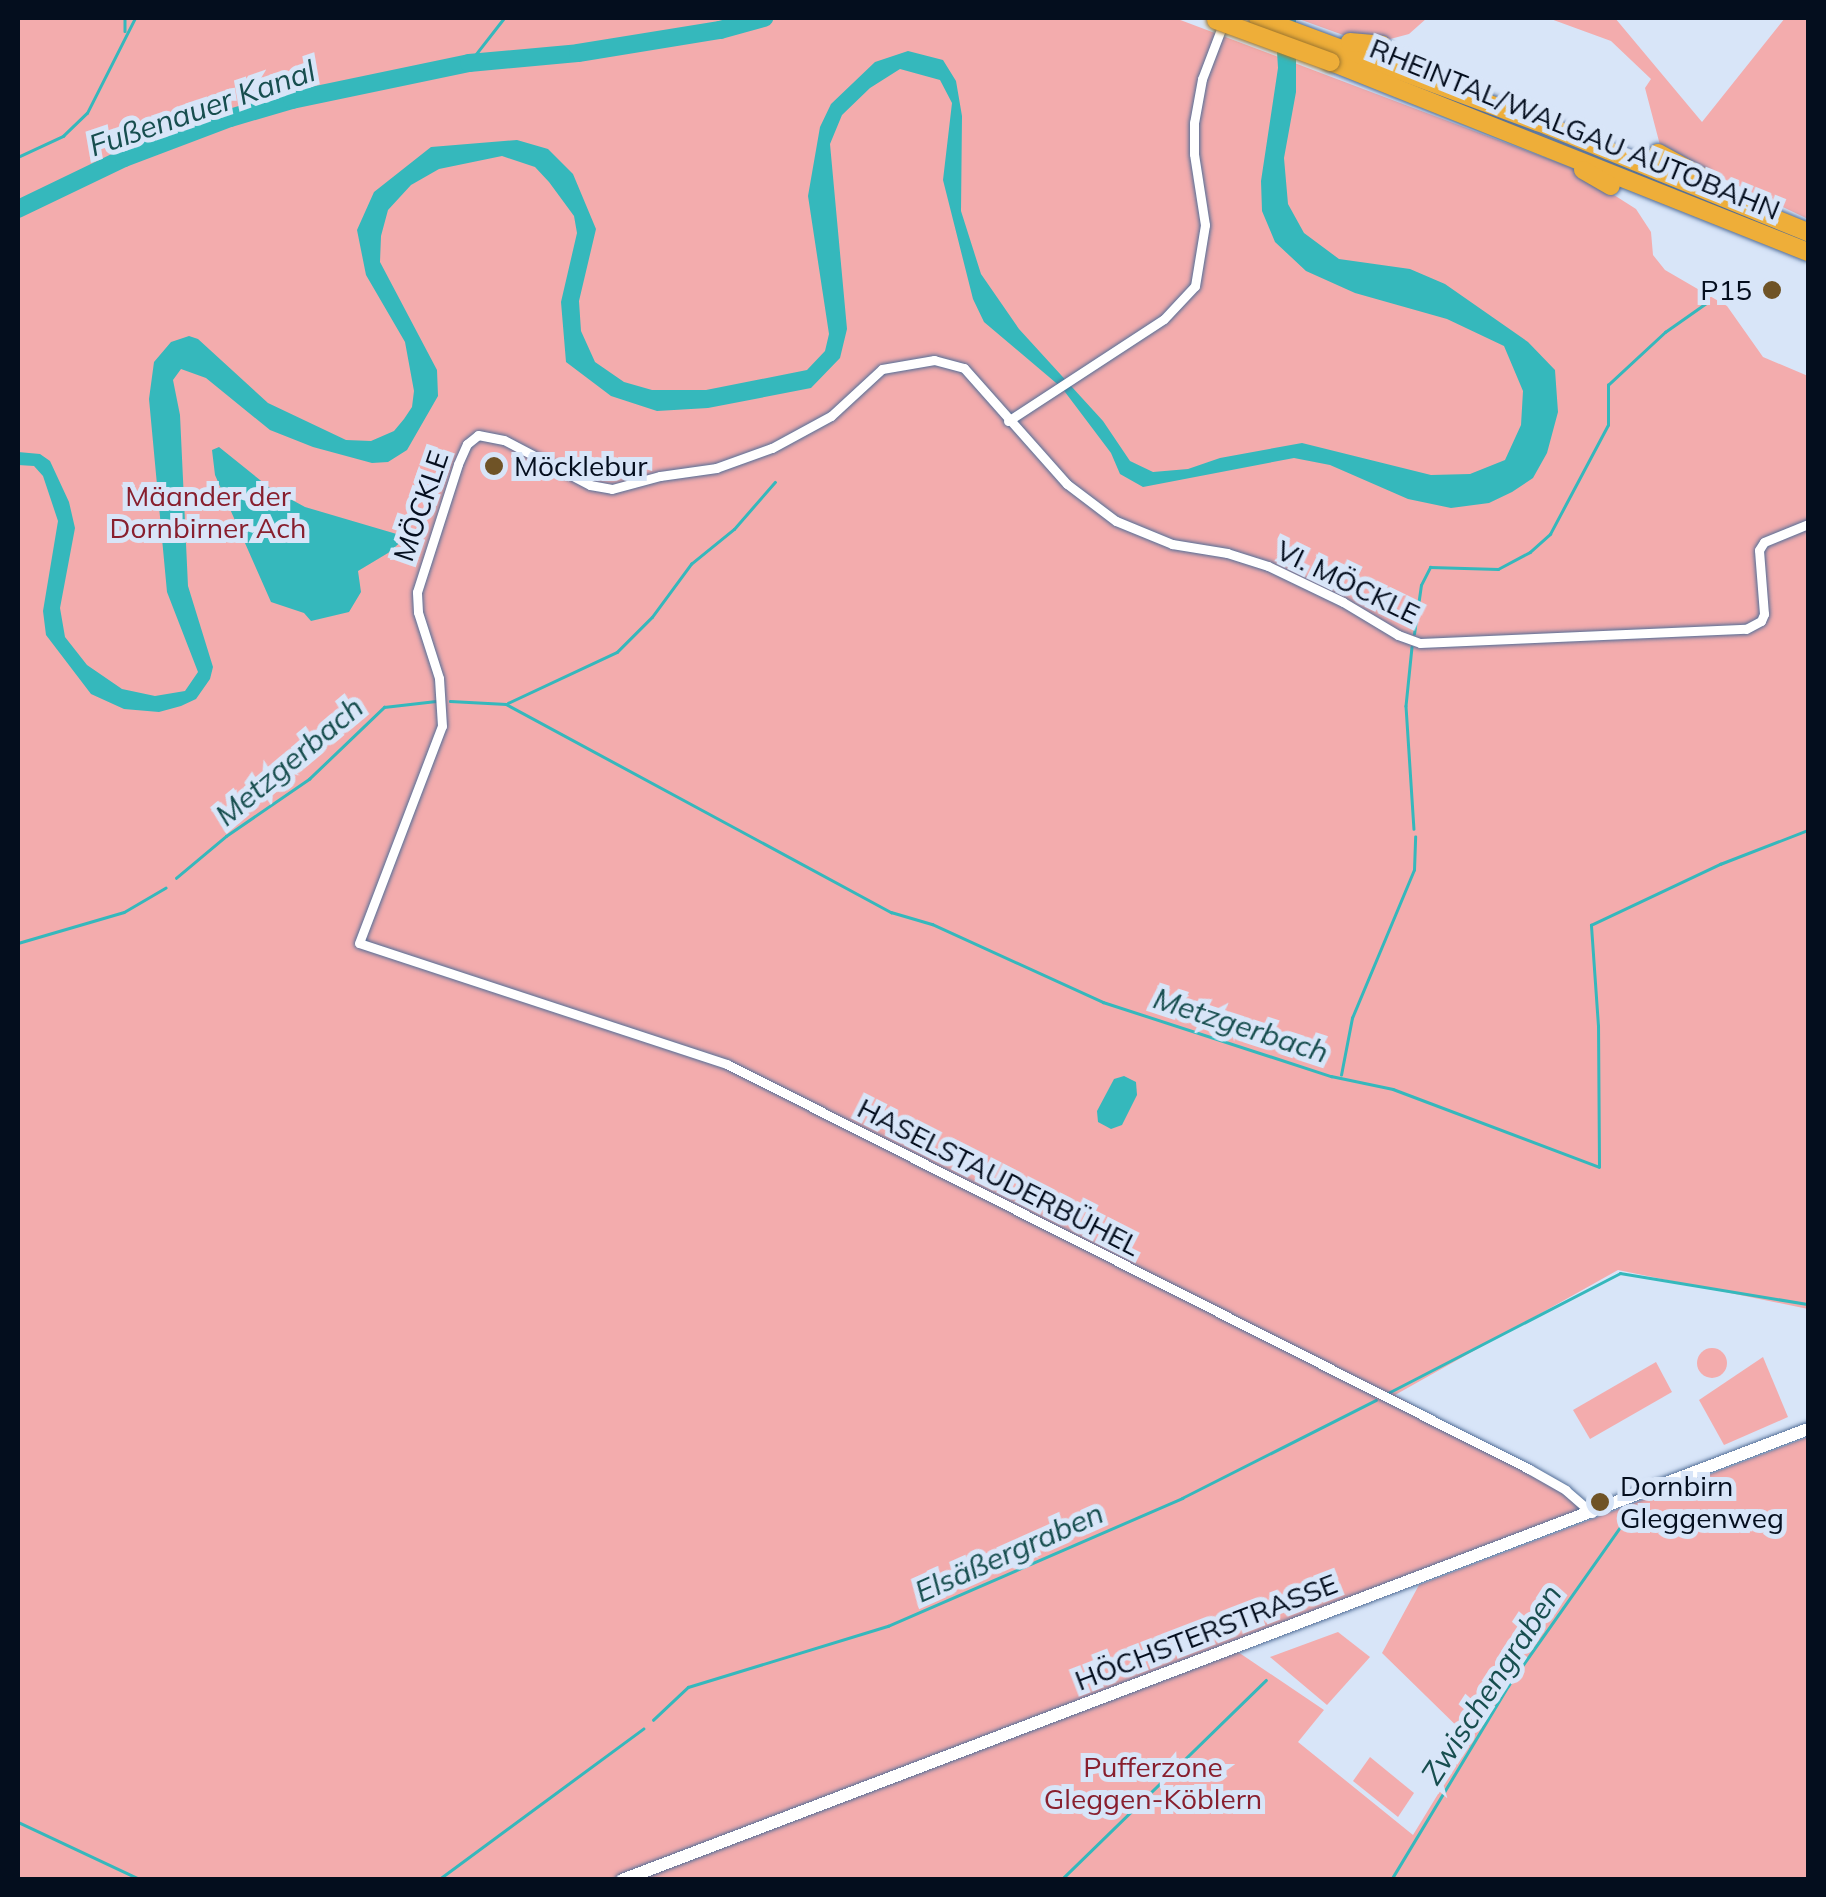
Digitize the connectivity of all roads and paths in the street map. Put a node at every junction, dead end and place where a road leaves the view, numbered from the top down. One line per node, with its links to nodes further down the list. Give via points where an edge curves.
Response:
1 (1216, 18): 4 (highway, RHEINTAL/WALGAU AUTOBAHN, bridge); 11 (street, via 1194,123 1206,225 1195,286 1178,309)
2 (1258, 18): 4 (highway, via 1312,37 1320,32)
3 (1382, 45): 4 (highway)
4 (1333, 48): 5 (highway, RHEINTAL/WALGAU AUTOBAHN); 8 (highway, RHEINTAL/WALGAU AUTOBAHN)
5 (1531, 140): 7 (highway); 10 (highway, RHEINTAL/WALGAU AUTOBAHN)
6 (1658, 153): 8 (highway, via 1738,194)
7 (1612, 186)
8 (1747, 206): 9 (highway, RHEINTAL/WALGAU AUTOBAHN)
9 (1808, 232)
10 (1808, 252)
11 (1008, 422): 12 (street, VI. MÖCKLE, via 1067,484 1116,521 1172,544 1268,566 1420,642 1746,629 1764,614 1759,550); 13 (street, MÖCKLE, via 964,368 934,360 882,369 831,416 772,448 716,468 612,489 570,476 490,434 472,438 417,592 439,678 442,726)
12 (1808, 524)
13 (359, 943): 15 (street, HASELSTAUDERBÜHEL, via 726,1064 1529,1469)
14 (1808, 1430): 15 (main road, HÖCHSTERSTRASSE)
15 (1592, 1513): 16 (main road, HÖCHSTERSTRASSE)
16 (622, 1880)

